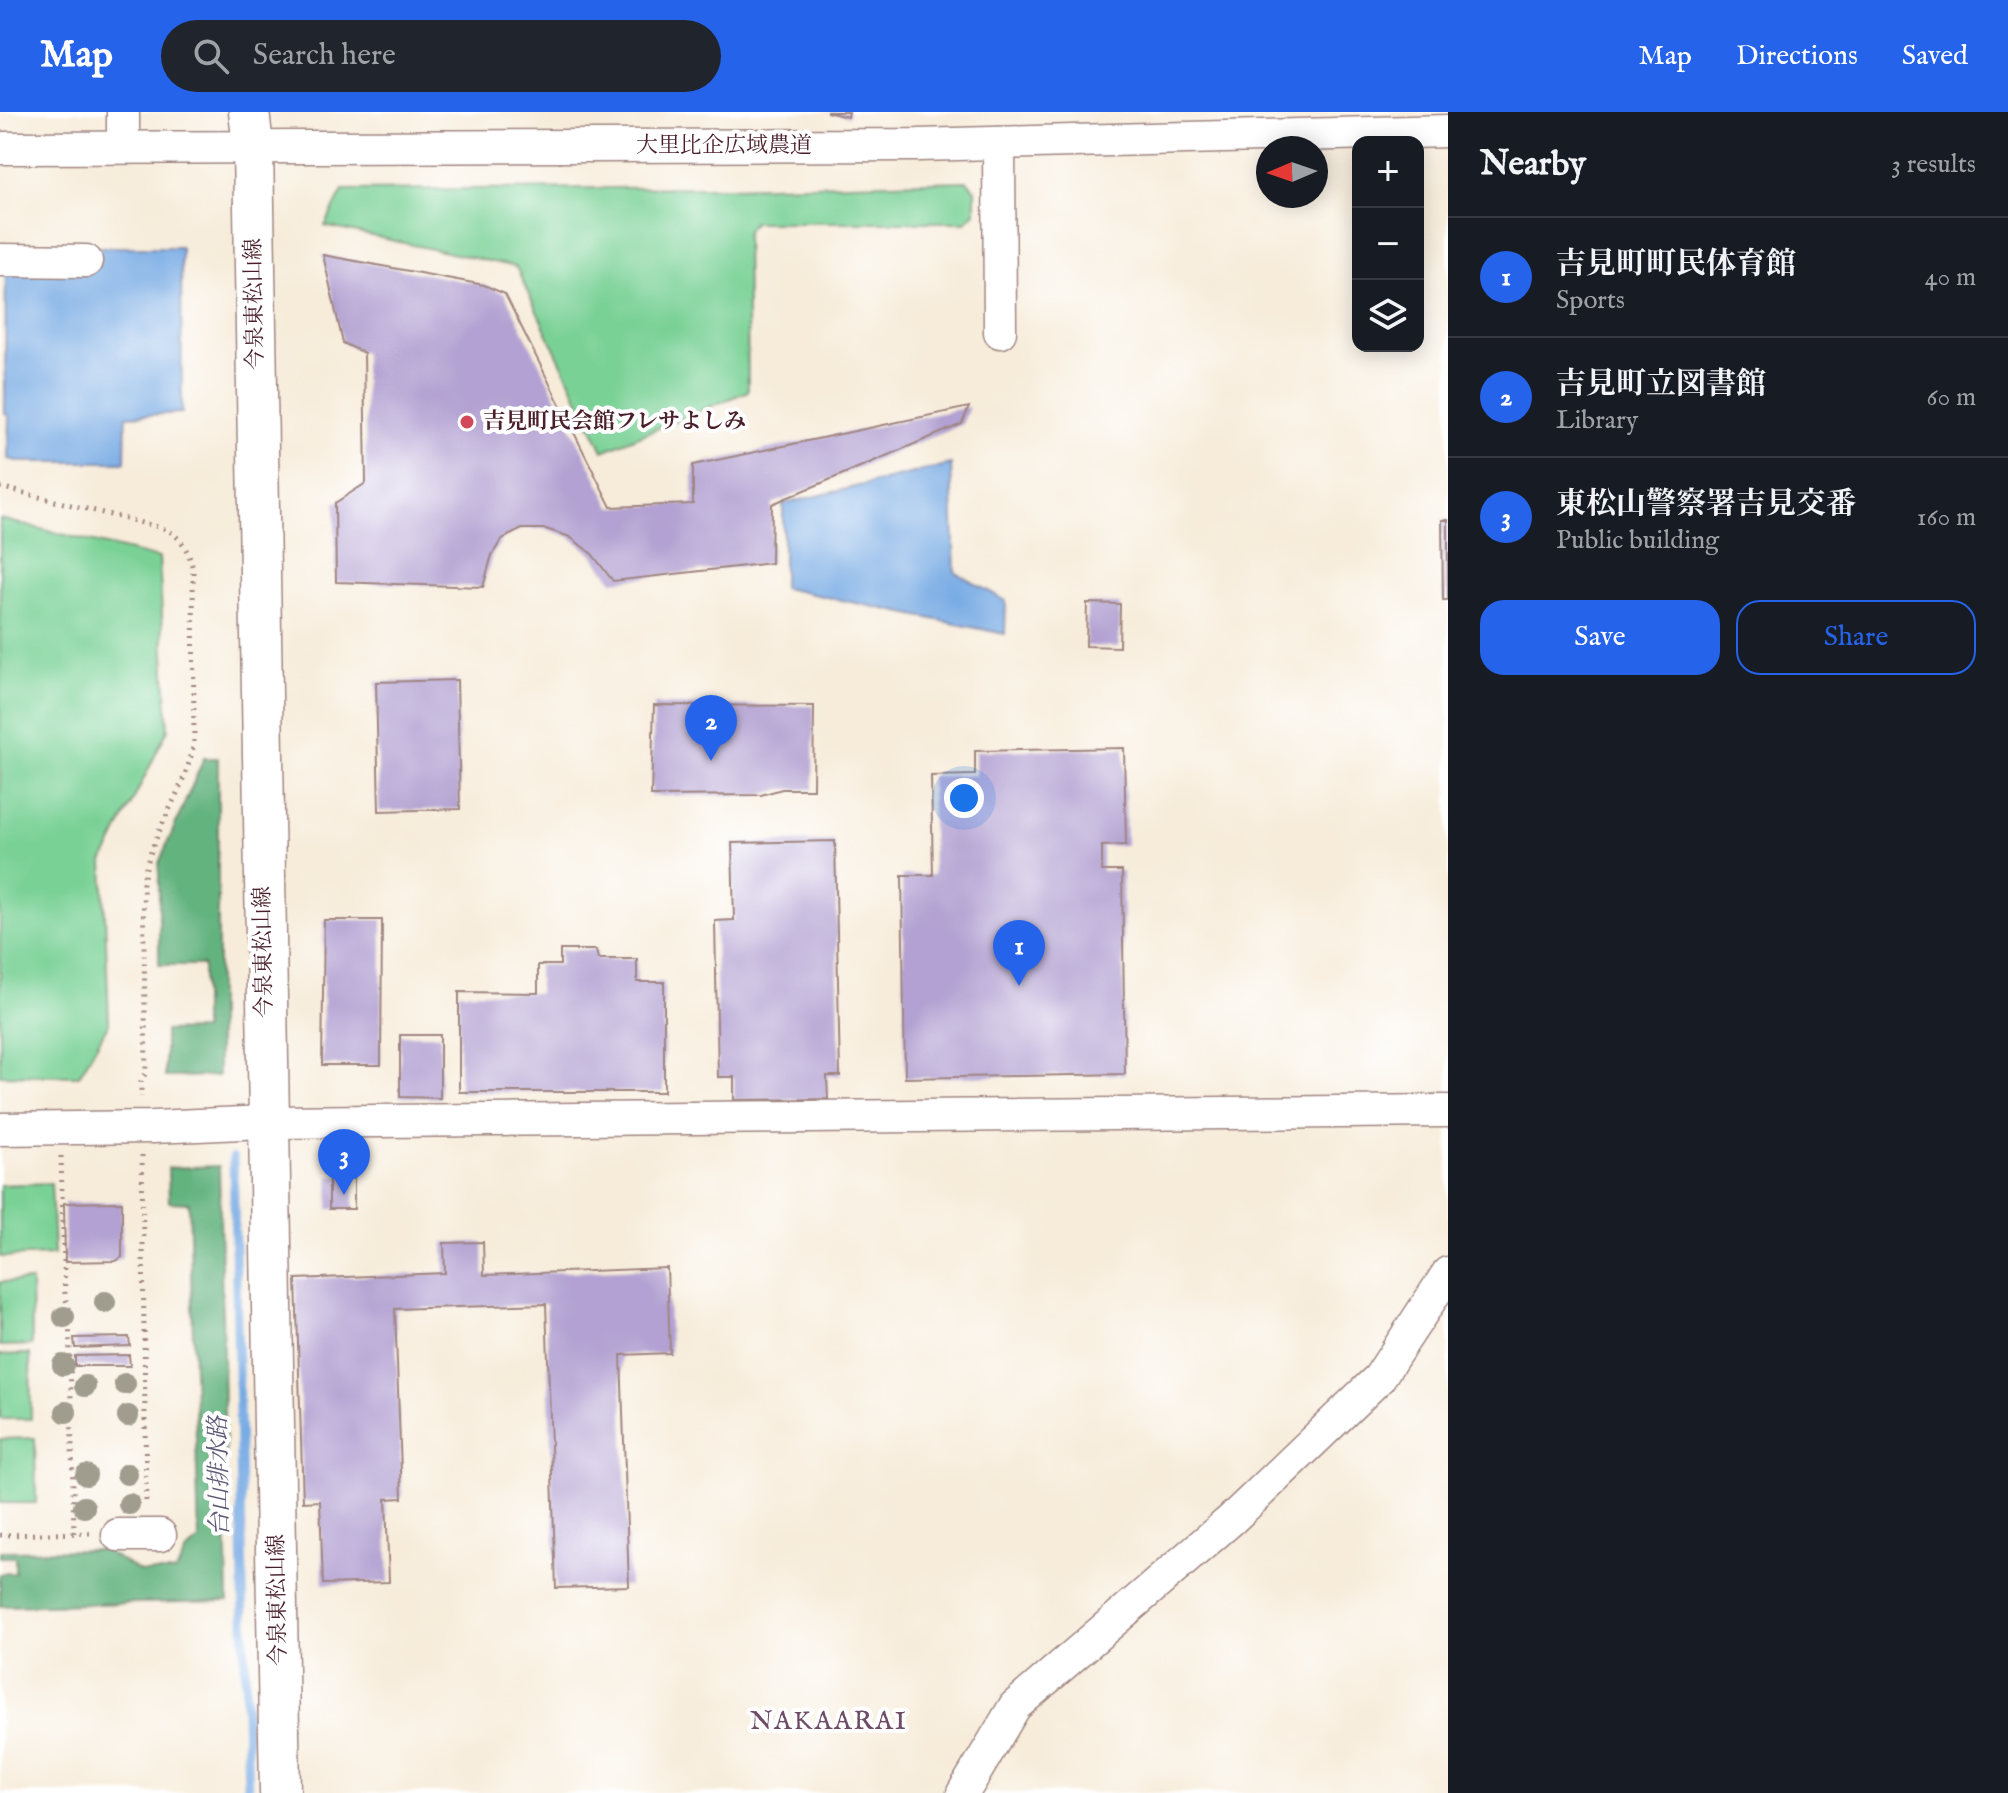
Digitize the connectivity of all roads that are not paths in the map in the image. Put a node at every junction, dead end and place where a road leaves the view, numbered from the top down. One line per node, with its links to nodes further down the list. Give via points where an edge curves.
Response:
1 (123, 112): 5 (street)
2 (251, 129): 4 (street, 大里比企広域農道, via 701,146); 5 (street, 大里比企広域農道); 11 (main road, 今泉東松山線)
3 (1448, 131): 4 (street, 大里比企広域農道)
4 (999, 143): 9 (street)
5 (123, 146): 6 (street, 大里比企広域農道)
6 (0, 148)
7 (0, 260): 8 (street)
8 (86, 261)
9 (1000, 332)
10 (1448, 1111): 11 (street)
11 (267, 1122): 12 (street); 16 (main road, 今泉東松山線)
12 (0, 1129)
13 (1448, 1273): 17 (street, via 1379,1378 1232,1519 1015,1706)
14 (152, 1523): 15 (street)
15 (108, 1534)
16 (280, 1793)
17 (963, 1793)

